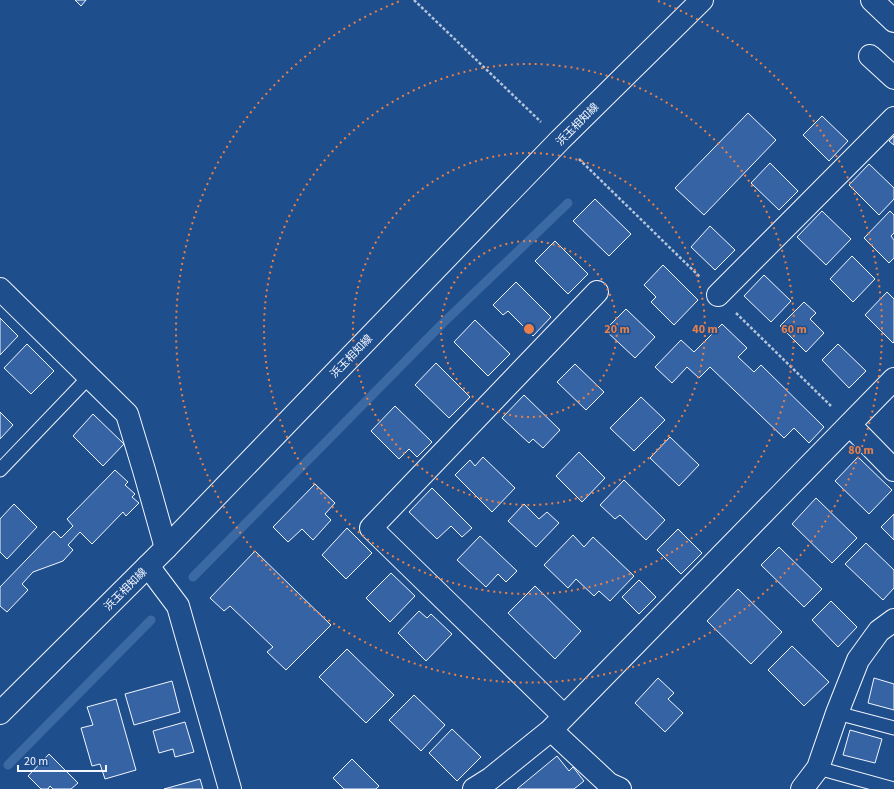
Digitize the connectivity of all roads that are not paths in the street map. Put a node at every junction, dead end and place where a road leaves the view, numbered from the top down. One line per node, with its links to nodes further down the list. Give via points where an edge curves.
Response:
1 (702, 0): 15 (main road, 浜玉相知線, via 560,140)
2 (872, 0): 3 (main road)
3 (894, 21)
4 (870, 56): 5 (main road)
5 (894, 78)
6 (894, 118): 9 (main road)
7 (0, 289): 10 (main road)
8 (597, 292): 20 (main road, via 371,528)
9 (718, 295)
10 (89, 376): 13 (lane); 15 (main road, via 127,414)
11 (894, 379): 12 (main road)
12 (850, 425): 14 (main road); 20 (main road)
13 (0, 470)
14 (894, 470)
15 (166, 548): 16 (main road, 浜玉相知線)
16 (148, 566): 18 (main road, 浜玉相知線); 24 (main road, via 178,606)
17 (894, 620): 19 (main road, via 879,631 858,660)
18 (1, 708)
19 (837, 713): 21 (lane); 22 (main road)
20 (558, 723): 23 (main road); 25 (main road, via 490,779)
21 (894, 728)
22 (818, 768): 26 (main road); 27 (lane)
23 (611, 787)
24 (230, 789)
25 (474, 789)
26 (802, 789)
27 (894, 789)

